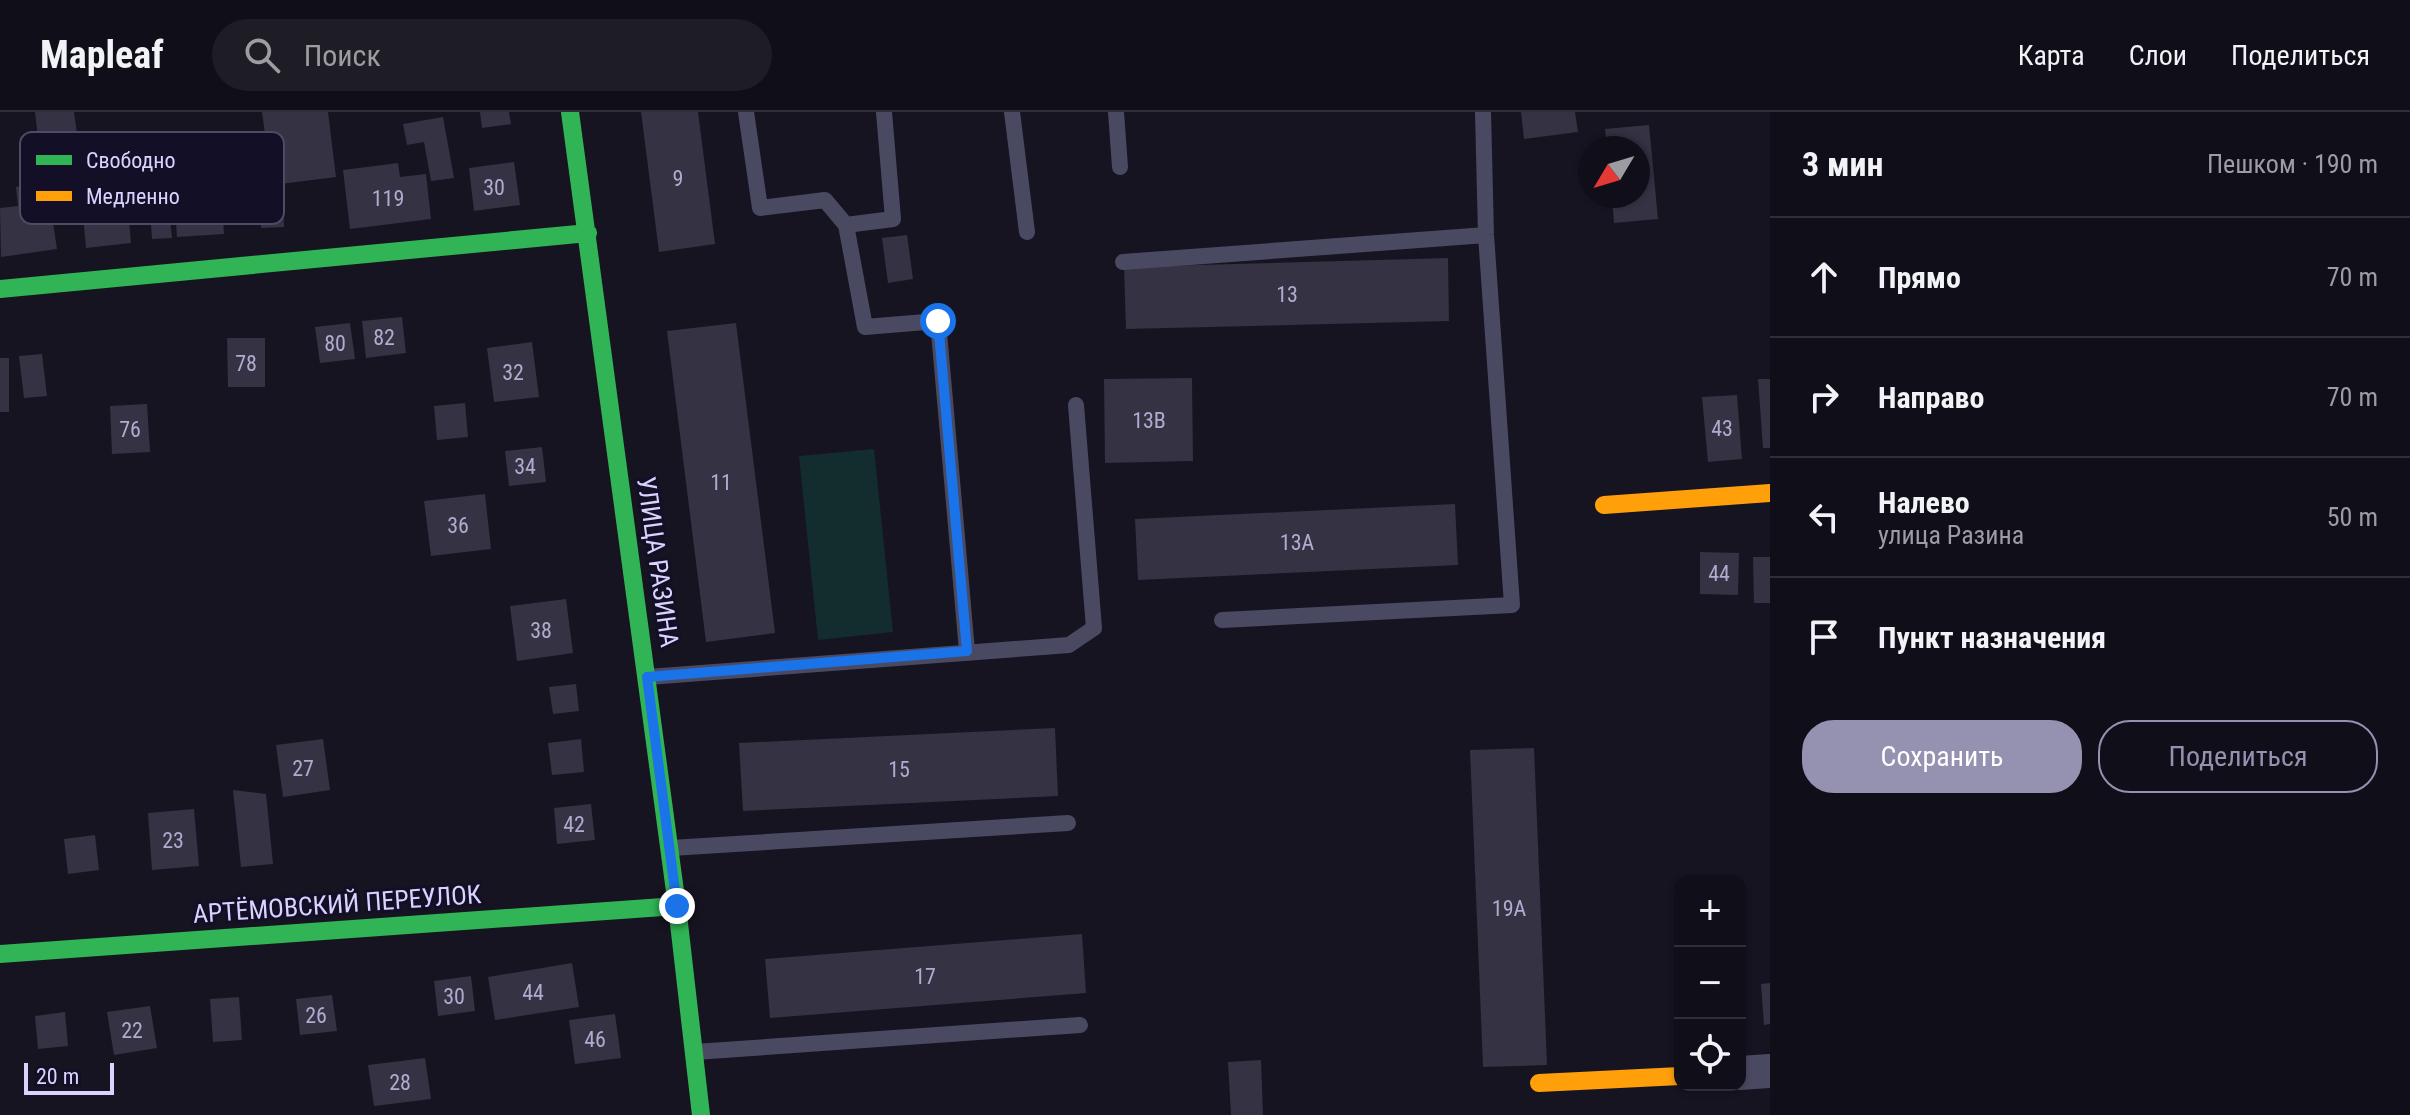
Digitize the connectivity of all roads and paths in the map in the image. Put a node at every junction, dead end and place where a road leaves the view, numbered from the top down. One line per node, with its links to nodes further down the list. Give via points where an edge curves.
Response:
1 (570, 112): 10 (street, УЛИЦА РАЗИНА)
2 (746, 112): 8 (lane, via 760,208 825,200)
3 (884, 112): 8 (lane, via 893,219)
4 (1012, 112): 9 (lane)
5 (1116, 112): 7 (lane)
6 (1483, 112): 11 (lane)
7 (1120, 167)
8 (846, 225): 18 (lane, via 865,327 938,321)
9 (1027, 232)
10 (588, 233): 13 (street); 19 (street, УЛИЦА РАЗИНА)
11 (1486, 235): 12 (lane); 17 (lane, via 1512,605)
12 (1123, 262)
13 (0, 289)
14 (1076, 405): 18 (lane, via 1094,628 1069,645)
15 (1770, 493): 16 (street)
16 (1604, 505)
17 (1222, 620)
18 (967, 651): 19 (lane)
19 (647, 677): 21 (street, УЛИЦА РАЗИНА)
20 (1068, 823): 21 (lane)
21 (669, 848): 22 (street, УЛИЦА РАЗИНА)
22 (677, 906): 23 (street, АРТЁМОВСКИЙ ПЕРЕУЛОК); 25 (street, УЛИЦА РАЗИНА)
23 (0, 954)
24 (1080, 1025): 25 (lane)
25 (694, 1052): 30 (street, УЛИЦА РАЗИНА)
26 (1770, 1071): 27 (street)
27 (1746, 1073)
28 (1674, 1076): 29 (street)
29 (1539, 1083)
30 (701, 1115)

